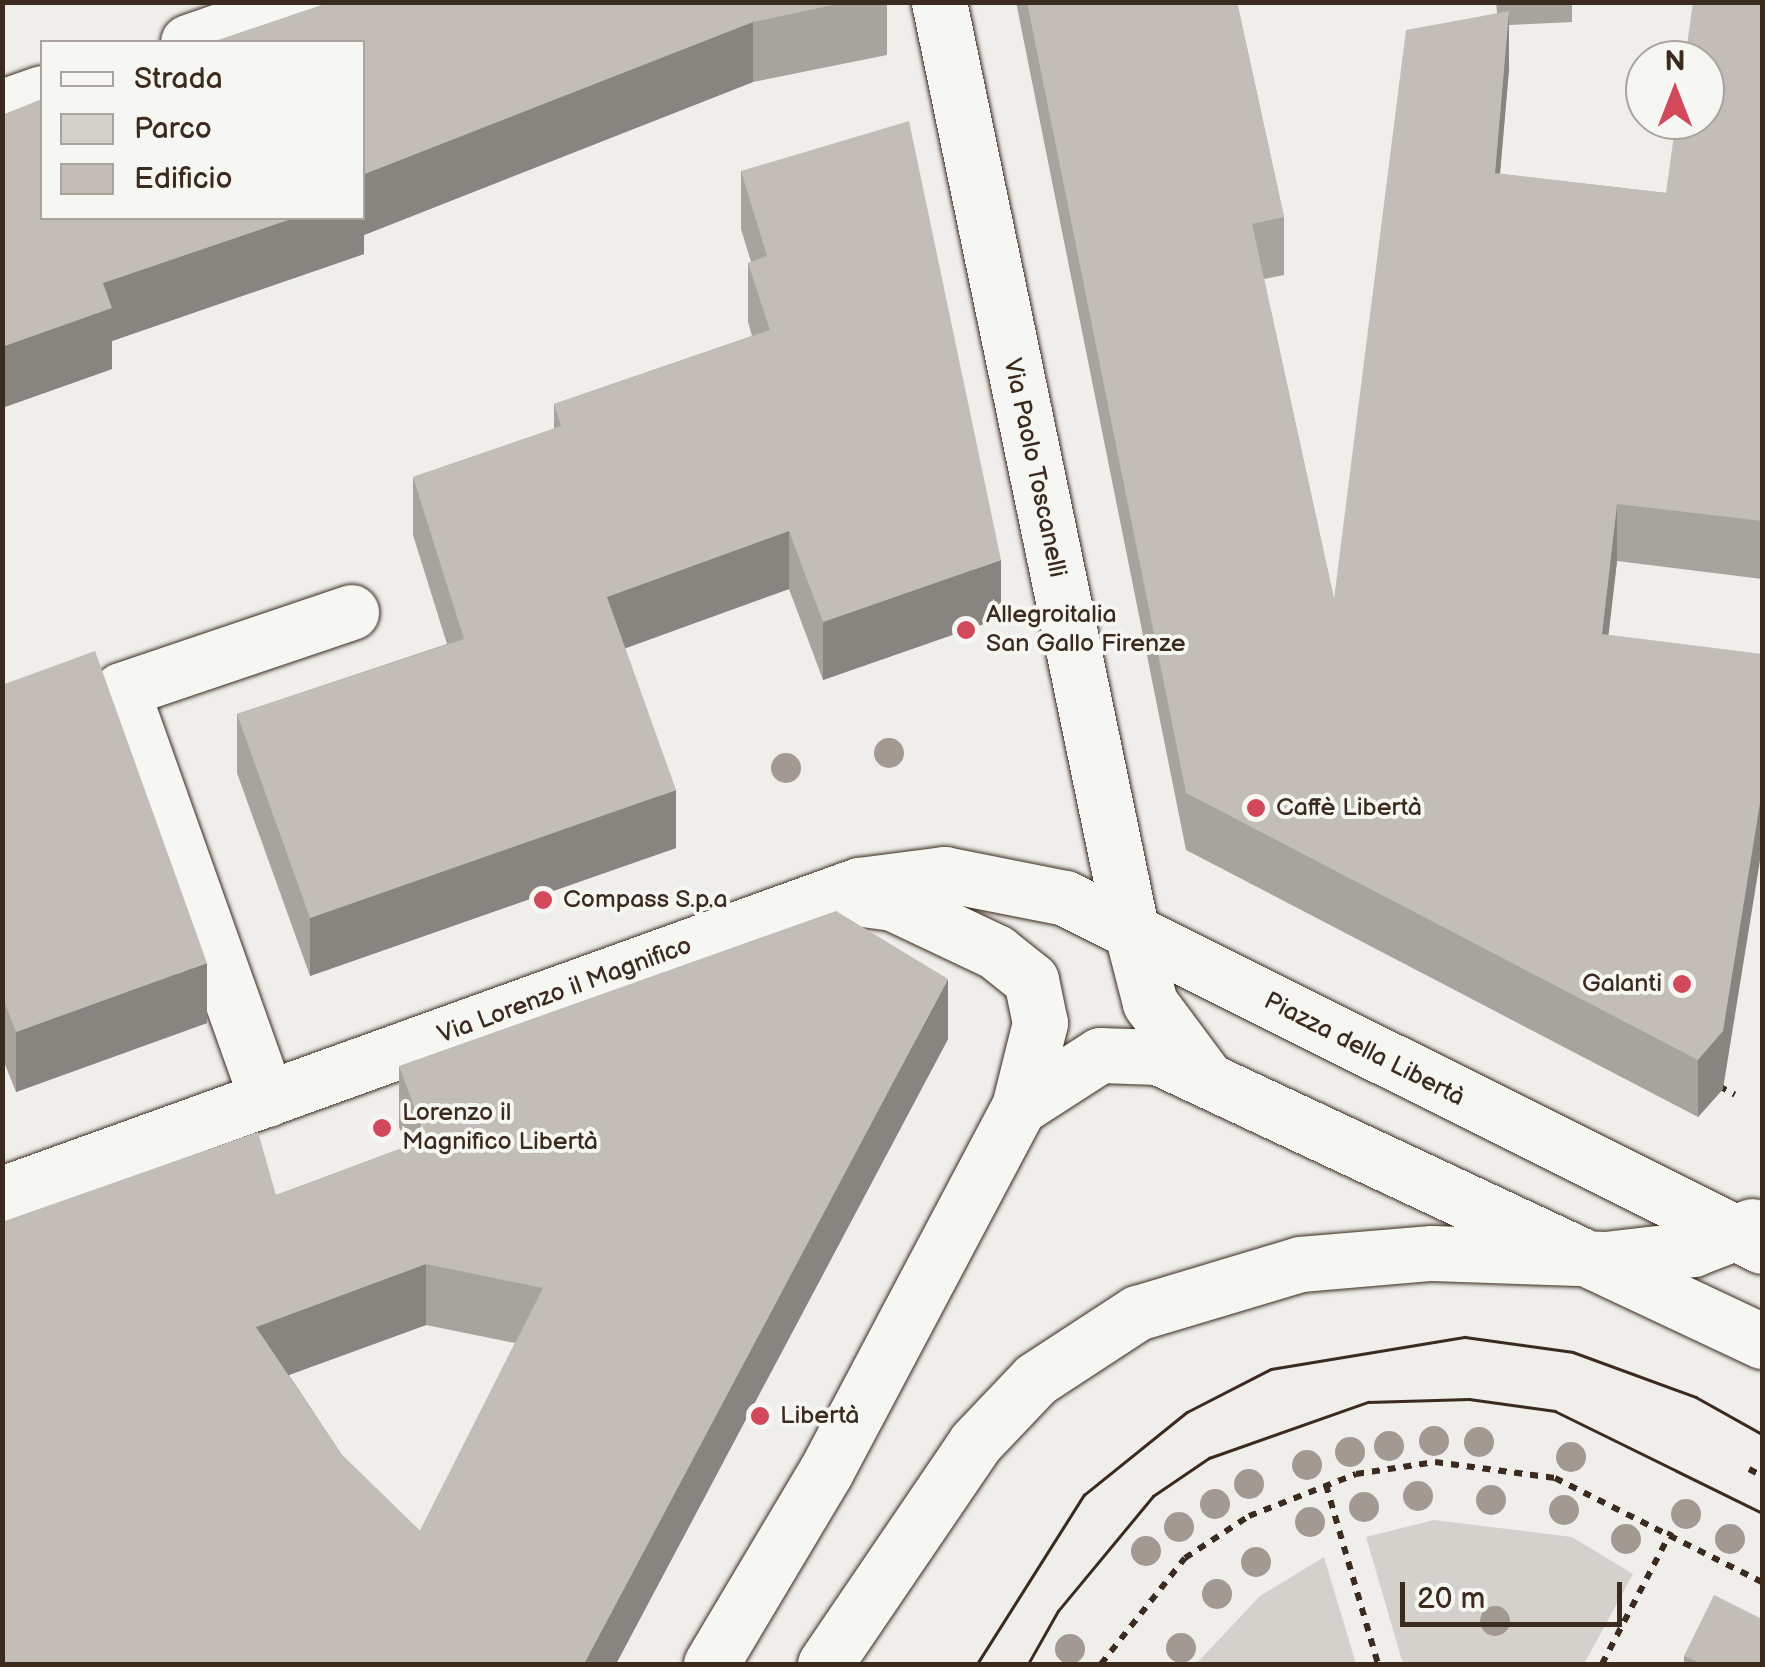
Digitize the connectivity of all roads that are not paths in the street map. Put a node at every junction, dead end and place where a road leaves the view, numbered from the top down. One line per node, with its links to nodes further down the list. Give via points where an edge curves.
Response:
1 (303, 2): 3 (main road)
2 (938, 2): 8 (main road, Via Paolo Toscanelli)
3 (194, 40)
4 (40, 94): 5 (main road)
5 (2, 107)
6 (351, 612): 10 (main road, via 121,690)
7 (832, 895): 8 (main road, Via Lorenzo il Magnifico, via 907,874 971,877 1065,898); 10 (main road, Via Lorenzo il Magnifico); 11 (main road, Piazza della Libertà, via 923,914 1031,980 1040,1023)
8 (1132, 933): 9 (main road, Piazza della Libertà, via 1150,1004); 13 (main road, Piazza della Libertà)
9 (1203, 1074): 11 (main road, Piazza della Libertà, via 1158,1056 1100,1055); 14 (main road, Piazza della Libertà)
10 (267, 1098): 12 (main road, Via Lorenzo il Magnifico)
11 (1019, 1107): 17 (main road, Piazza della Libertà, via 825,1473)
12 (2, 1194)
13 (1756, 1232): 14 (main road, Piazza della Libertà, via 1606,1259)
14 (1578, 1254): 15 (main road, Piazza della Libertà); 16 (main road, Piazza della Libertà, via 1368,1256 1185,1295 1137,1314 1036,1379)
15 (1762, 1341)
16 (941, 1485): 18 (main road, Piazza della Libertà); 19 (main road, Piazza della Libertà)
17 (711, 1664)
18 (825, 1664)
19 (854, 1664)

